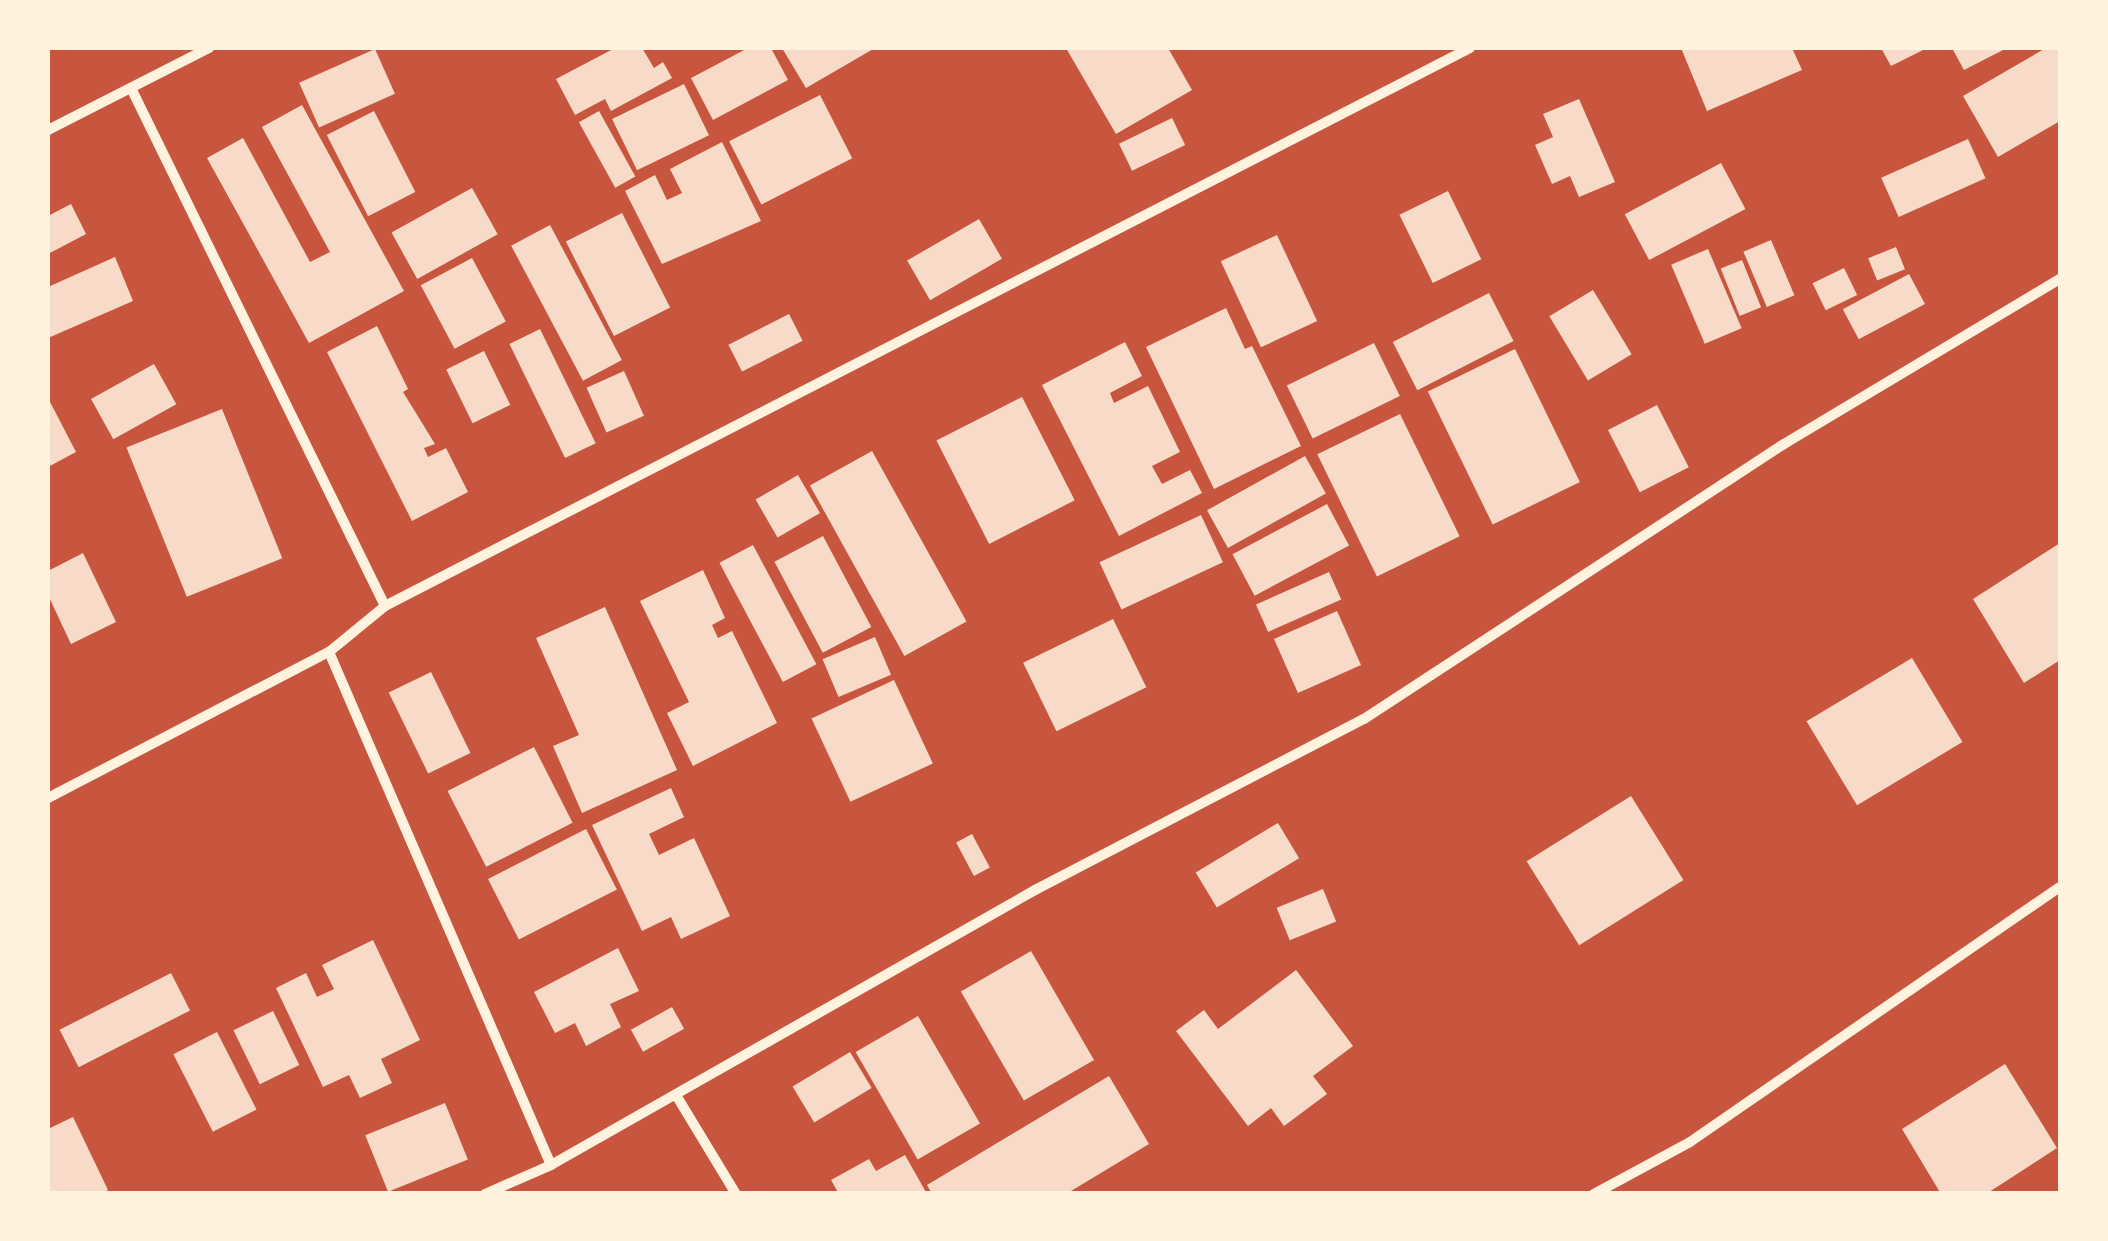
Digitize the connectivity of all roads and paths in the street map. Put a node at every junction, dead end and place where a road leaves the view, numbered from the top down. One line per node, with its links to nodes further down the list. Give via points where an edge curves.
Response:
1 (209, 48): 3 (street)
2 (1470, 48): 6 (street)
3 (130, 88): 4 (street); 6 (street)
4 (48, 130)
5 (2060, 279): 10 (street, via 1784,444 1364,719 1036,890)
6 (384, 606): 7 (street)
7 (329, 652): 8 (street); 11 (street)
8 (48, 798)
9 (2060, 887): 14 (street, via 1690,1142)
10 (676, 1095): 11 (street); 13 (street)
11 (551, 1164): 12 (street)
12 (485, 1194)
13 (736, 1194)
14 (1594, 1194)

